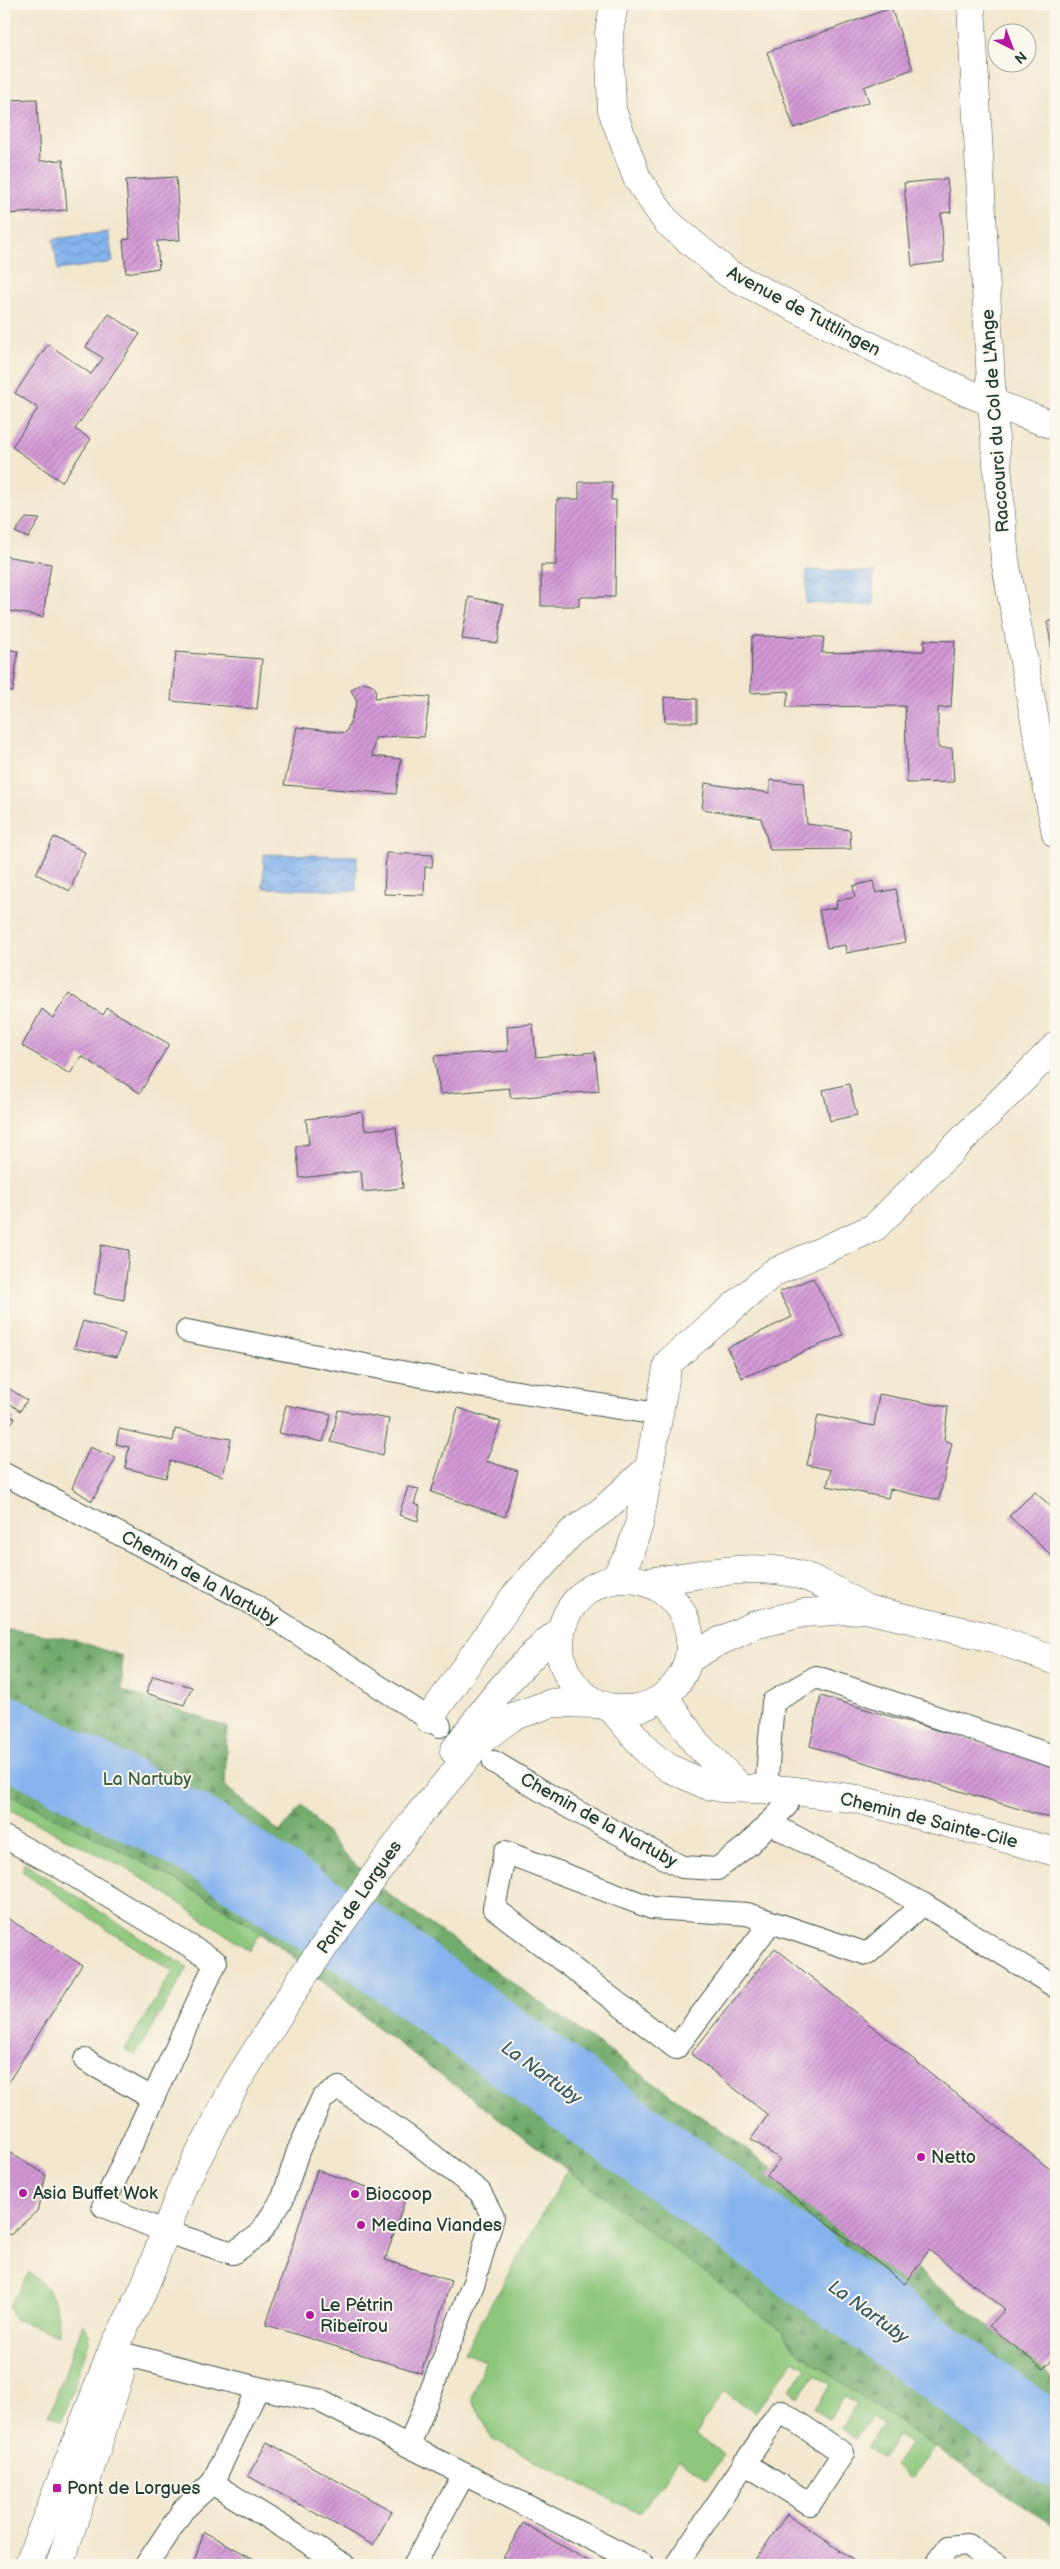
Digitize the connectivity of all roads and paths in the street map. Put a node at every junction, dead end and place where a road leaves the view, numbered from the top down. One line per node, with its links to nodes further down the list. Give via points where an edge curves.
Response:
1 (614, 4): 3 (main road, Avenue de Tuttlingen, via 609,32 612,110 638,178 666,222 729,274 928,375)
2 (971, 4): 3 (main road, Raccourci du Col de L'Ange)
3 (992, 403): 4 (main road, Avenue de Tuttlingen); 5 (main road, Raccourci du Col de L'Ange, via 1005,560)
4 (1056, 426)
5 (1056, 834)
6 (1056, 1046): 8 (main road, via 875,1227 774,1273 668,1363)
7 (188, 1332): 8 (lane, via 459,1383)
8 (658, 1414): 9 (main road)
9 (650, 1467): 11 (main road, via 639,1524 629,1555); 19 (main road, via 572,1533 514,1597)
10 (4, 1474): 19 (lane, Chemin de la Nartuby, via 248,1600)
11 (614, 1579): 12 (main road); 14 (main road, via 596,1585 580,1596 568,1612)
12 (648, 1582): 13 (main road, via 749,1569 794,1573); 15 (main road, via 678,1605 687,1622 691,1640)
13 (866, 1609): 15 (main road, via 803,1614 755,1625); 16 (main road, via 993,1638)
14 (561, 1630): 18 (main road, via 561,1652 567,1674 581,1692); 23 (main road, via 502,1685 450,1757)
15 (689, 1660): 17 (main road, via 680,1680)
16 (1056, 1661)
17 (664, 1696): 18 (main road, via 639,1707); 22 (main road, via 696,1743)
18 (605, 1706): 22 (main road, Chemin de Sainte-Cile, via 669,1768 706,1785); 23 (main road, via 552,1703 512,1717 484,1738 464,1759)
19 (434, 1723)
20 (1056, 1758): 22 (lane, via 816,1677 773,1702)
21 (494, 1762): 24 (lane, Chemin de la Nartuby, via 572,1809 682,1867 717,1869 748,1845)
22 (765, 1789): 24 (lane, Chemin de la Nartuby, via 788,1805); 26 (main road, Chemin de Sainte-Cile, via 857,1799)
23 (416, 1818): 32 (main road, Pont de Lorgues, via 303,1976 236,2083 184,2186)
24 (769, 1823): 27 (lane)
25 (4, 1837): 31 (lane, via 60,1867 216,1962)
26 (1056, 1852)
27 (923, 1904): 28 (lane, via 868,1954); 29 (lane)
28 (771, 1922): 28 (lane, via 747,1914 652,1908 505,1852 494,1908 676,2048)
29 (1056, 1987)
30 (85, 2060): 31 (lane)
31 (152, 2098): 32 (lane, via 103,2206)
32 (166, 2232): 33 (main road, Pont de Lorgues); 35 (lane, via 233,2253 259,2235 283,2198 298,2151 322,2098 339,2088 480,2192 493,2217 474,2282)
33 (119, 2354): 34 (lane); 39 (main road); 40 (main road)
34 (258, 2388): 35 (lane, via 318,2400); 38 (lane)
35 (409, 2446): 37 (lane)
36 (744, 2464): 45 (lane)
37 (464, 2474): 43 (lane); 44 (lane)
38 (212, 2483): 41 (lane, via 183,2510); 42 (lane)
39 (38, 2561)
40 (60, 2565)
41 (146, 2565)
42 (344, 2565)
43 (414, 2565)
44 (643, 2565)
45 (676, 2565)
46 (936, 2565): 47 (lane, via 949,2547 967,2545)
47 (997, 2565)

